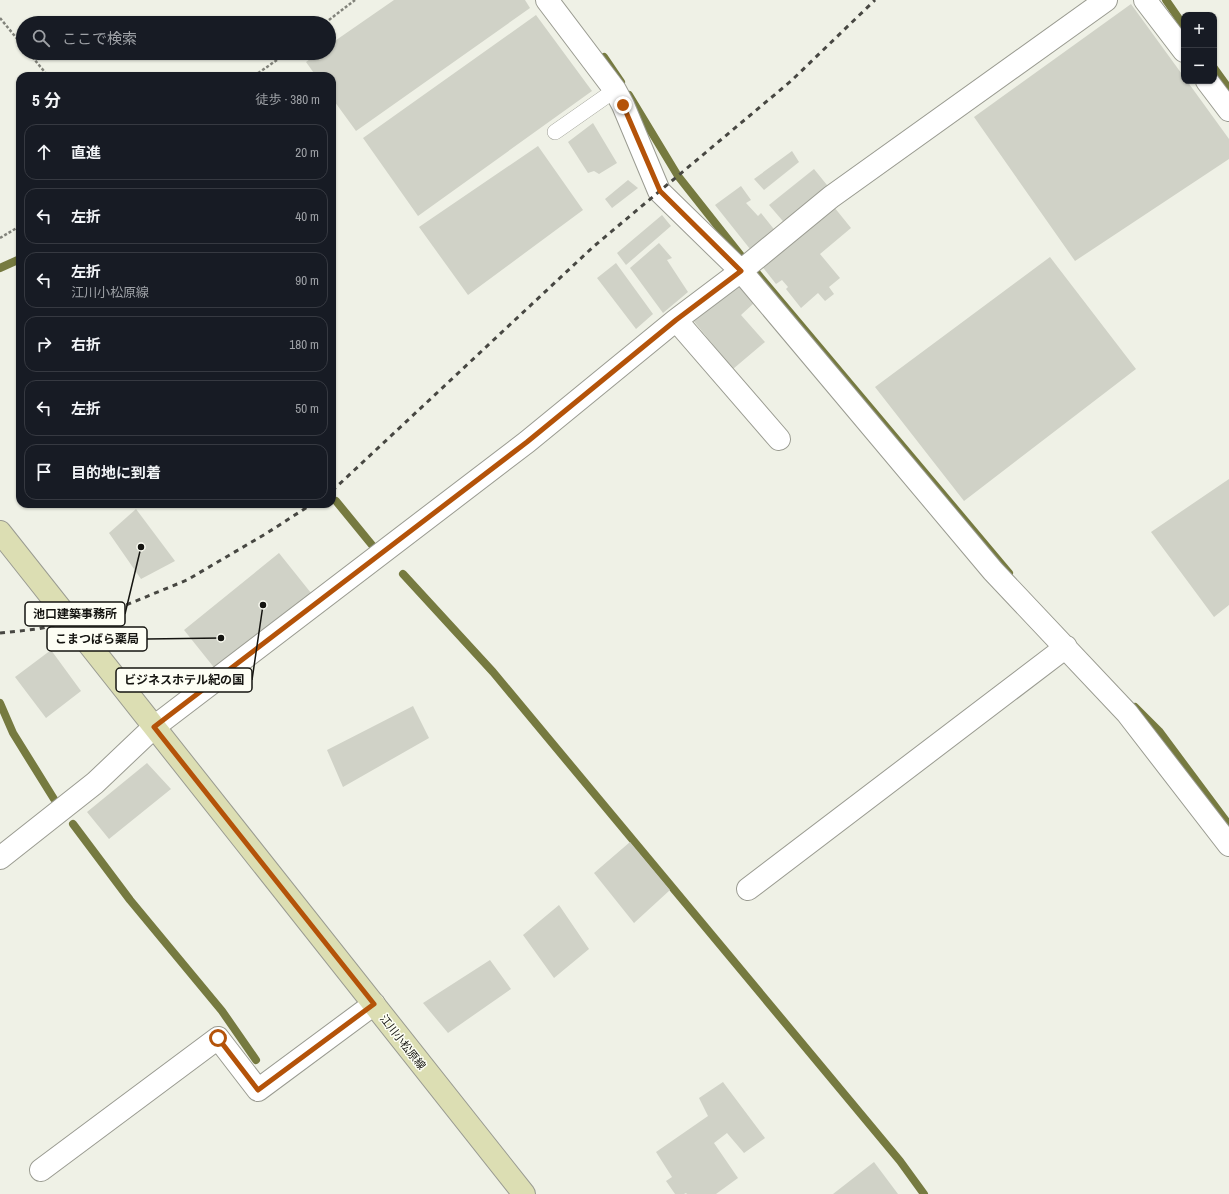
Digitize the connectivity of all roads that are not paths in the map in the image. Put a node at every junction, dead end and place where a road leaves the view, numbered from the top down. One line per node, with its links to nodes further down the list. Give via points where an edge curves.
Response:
1 (547, 0): 6 (street)
2 (1106, 0): 9 (street, via 831,197)
3 (1145, 0): 4 (street)
4 (1182, 48)
5 (1209, 84): 7 (street)
6 (615, 90): 8 (lane); 9 (street, via 660,191)
7 (1229, 110)
8 (555, 132)
9 (741, 271): 10 (street); 13 (street, via 993,571)
10 (676, 320): 11 (street); 14 (street, via 527,442)
11 (779, 439)
12 (0, 532): 14 (main road, 江川小松原線)
13 (1066, 648): 15 (street, via 1127,713); 17 (street)
14 (154, 727): 16 (street, via 95,783); 18 (main road, 江川小松原線)
15 (1229, 845)
16 (0, 858)
17 (748, 889)
18 (374, 1004): 19 (street, via 258,1090 218,1038); 20 (main road, 江川小松原線)
19 (41, 1170)
20 (524, 1194)

